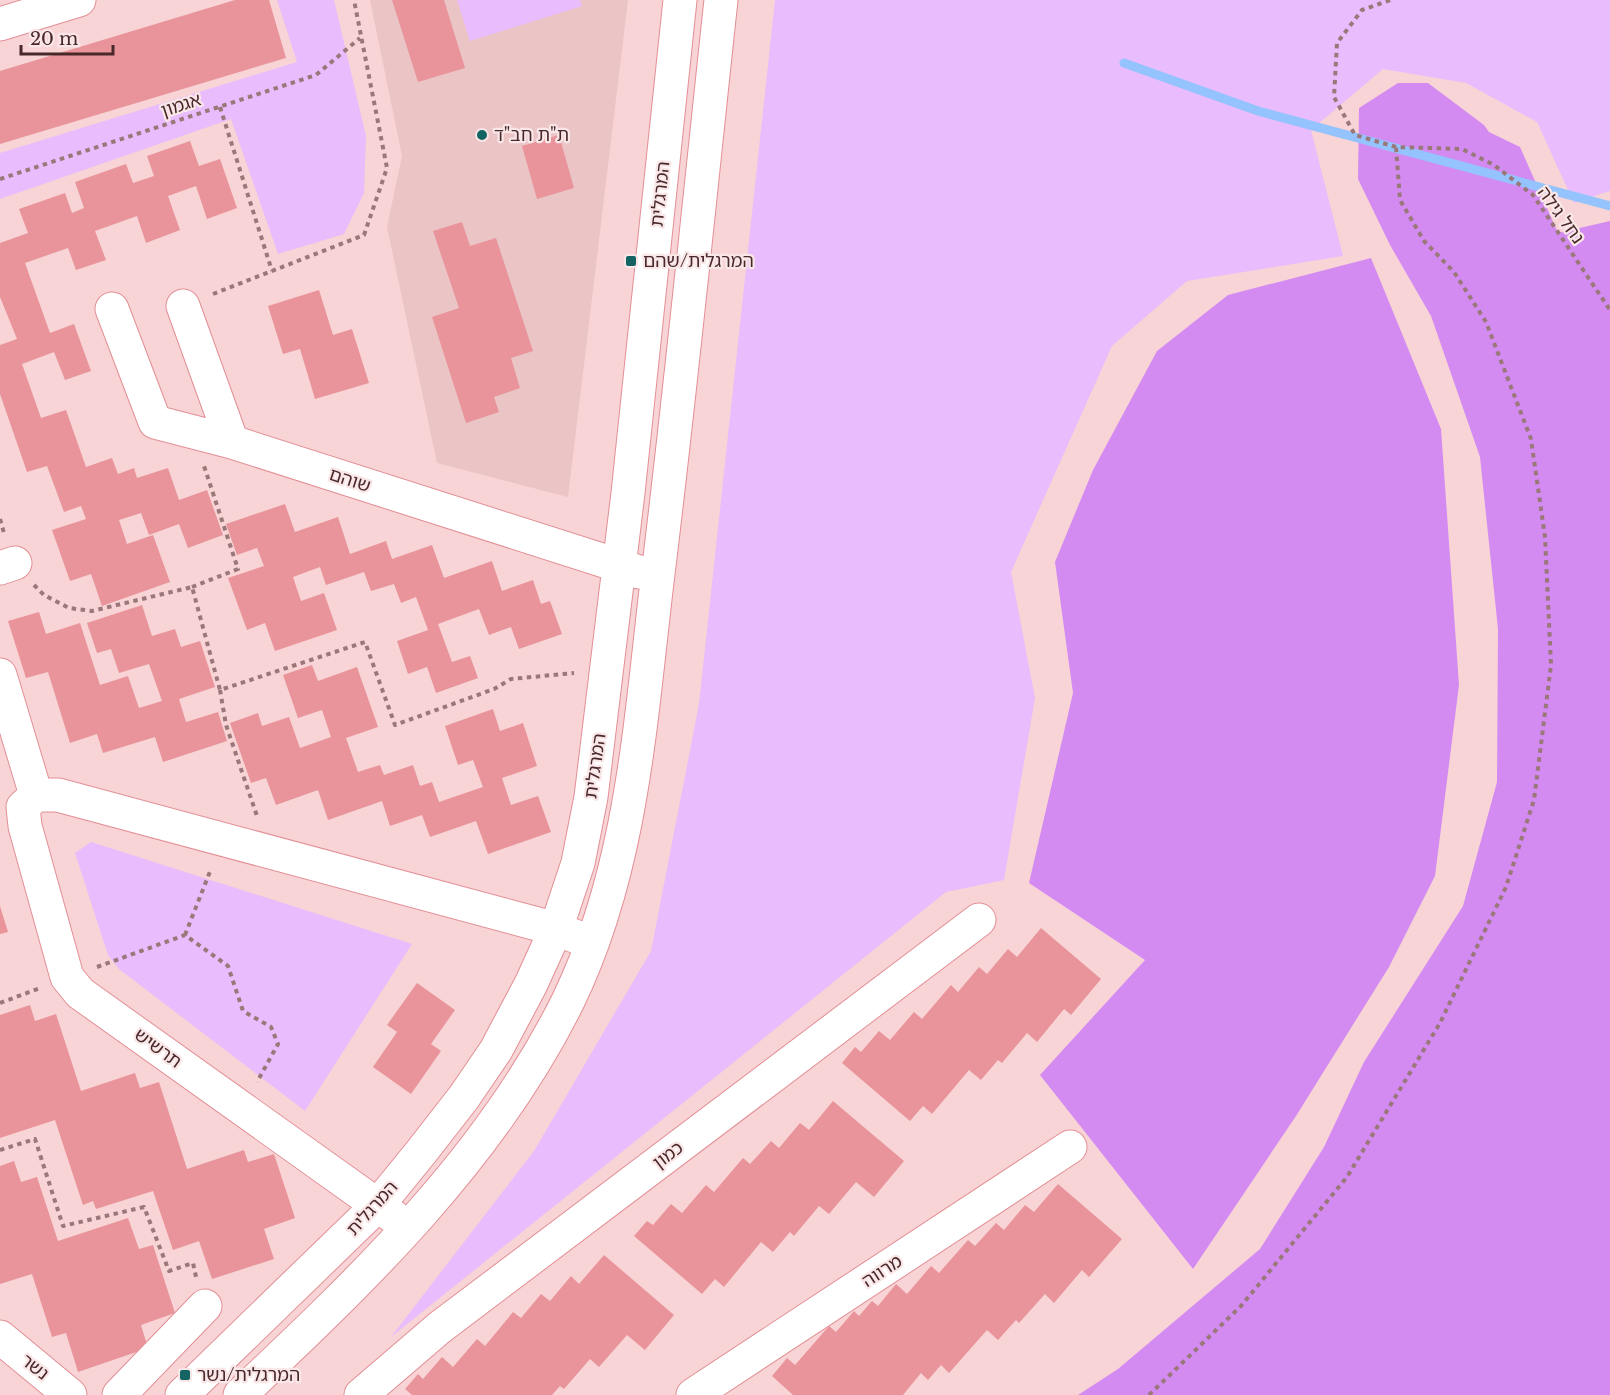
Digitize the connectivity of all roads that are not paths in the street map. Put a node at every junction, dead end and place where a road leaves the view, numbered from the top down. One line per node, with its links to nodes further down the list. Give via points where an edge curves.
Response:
1 (79, 0): 4 (street)
2 (680, 0): 8 (street, המרגלית)
3 (721, 0): 9 (street)
4 (0, 24)
5 (183, 306): 7 (street)
6 (112, 309): 7 (street, שוהם, via 155,422)
7 (232, 442): 8 (street, שוהם)
8 (619, 566): 9 (street, שוהם); 13 (street, המרגלית, via 591,797 578,863)
9 (658, 578): 14 (street, via 630,803 616,873)
10 (0, 675): 11 (street)
11 (36, 795): 13 (street, via 58,795); 16 (street, תרשיש, via 23,807 25,826 68,977 80,993)
12 (979, 920): 24 (street, כמון, via 439,1328)
13 (556, 929): 14 (street); 16 (street, המרגלית, via 496,1050 464,1097)
14 (594, 943): 17 (street, via 530,1070 496,1121)
15 (1070, 1147): 25 (street, מרווה)
16 (378, 1205): 17 (street, תרשיש); 22 (street, המרגלית)
17 (410, 1228): 23 (street)
18 (205, 1306): 21 (street)
19 (0, 1337): 20 (street, נשר)
20 (70, 1395)
21 (119, 1395)
22 (182, 1395)
23 (240, 1395)
24 (361, 1395)
25 (693, 1395)

